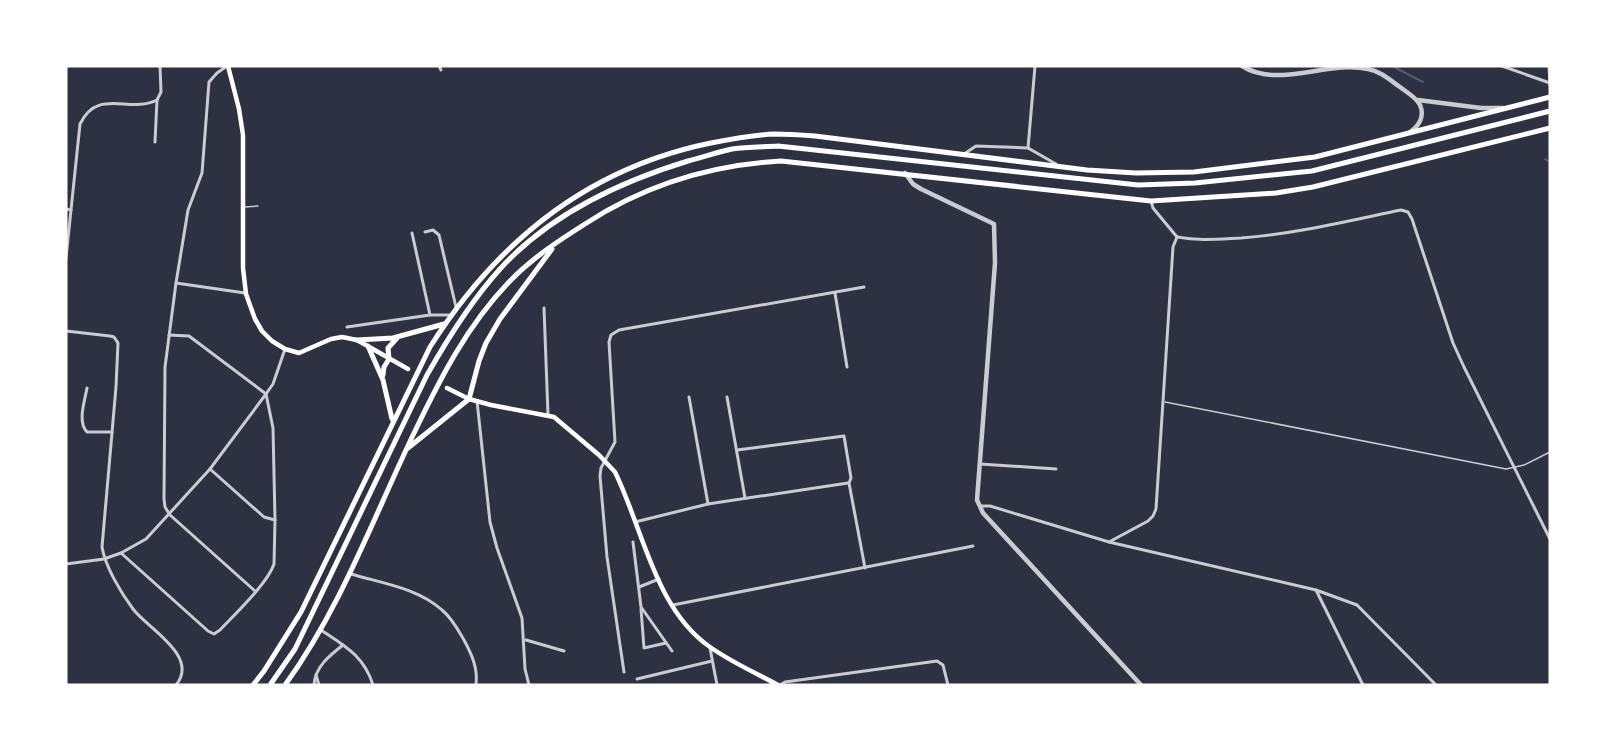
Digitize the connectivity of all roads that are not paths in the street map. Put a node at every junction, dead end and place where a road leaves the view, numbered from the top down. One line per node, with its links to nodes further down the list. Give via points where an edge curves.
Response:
1 (160, 66): 10 (street, via 161,92)
2 (227, 66): 23 (main road, via 243,135); 30 (street, via 210,82 202,173 188,210)
3 (1035, 66): 17 (street)
4 (1242, 66): 7 (street, via 1273,76)
5 (1502, 66): 8 (street)
6 (1549, 66): 8 (street)
7 (1310, 69): 11 (street, via 1370,69)
8 (1550, 83)
9 (1550, 98): 12 (main road)
10 (157, 100): 16 (street); 24 (street, via 98,105 85,115 80,124)
11 (1418, 100): 12 (street, via 1481,108); 15 (street, via 1422,117 1412,131)
12 (1524, 105): 15 (main road)
13 (1550, 111): 104 (main road, via 1312,171 1196,183 1138,185 778,146 733,149 647,174 599,195 538,235 501,269 449,337 295,649)
14 (1550, 128): 21 (main road, via 1313,187)
15 (1404, 134): 19 (main road, via 1315,157 1194,172 1136,173)
16 (155, 142)
17 (1028, 148): 18 (street, via 976,146); 19 (street)
18 (964, 155): 19 (main road); 34 (main road, via 773,134 674,152 614,176 567,202 509,248)
19 (1060, 167)
20 (905, 173): 21 (main road); 28 (main road, via 781,161 748,163 647,191 615,205); 65 (street, via 921,189 994,224 995,263)
21 (1151, 201): 27 (street)
22 (258, 206): 23 (lane)
23 (245, 207): 33 (main road)
24 (68, 209): 29 (street)
25 (425, 232): 34 (street, via 433,230 439,235)
26 (412, 233): 36 (street)
27 (1177, 237): 57 (street, via 1173,247); 66 (street, via 1212,240 1263,236 1401,210 1408,212 1453,343)
28 (556, 243): 55 (main road, via 486,343); 61 (main road, via 511,279 470,328)
29 (66, 258)
30 (176, 283): 33 (street); 41 (street)
31 (864, 287): 32 (street)
32 (835, 293): 47 (street); 64 (street, via 619,330 611,335 615,442)
33 (246, 294): 45 (main road, via 262,331)
34 (456, 308): 37 (main road)
35 (544, 308): 58 (street)
36 (430, 315): 37 (street); 39 (street)
37 (451, 315): 38 (main road)
38 (444, 324): 42 (main road); 59 (main road)
39 (347, 327)
40 (66, 331): 60 (street, via 104,334 117,340)
41 (169, 335): 52 (street, via 189,336); 73 (street, via 165,367 164,498)
42 (404, 336): 43 (main road); 46 (main road, via 390,346)
43 (357, 340): 44 (main road); 45 (main road, via 331,339 303,353)
44 (368, 346): 46 (main road); 49 (main road)
45 (285, 349): 52 (street)
46 (389, 359): 48 (main road); 49 (main road)
47 (847, 367)
48 (408, 369)
49 (383, 380): 59 (main road)
50 (87, 388): 60 (street, via 84,430)
51 (447, 388): 55 (main road)
52 (266, 394): 67 (street); 74 (street, via 273,428)
53 (689, 397): 71 (street)
54 (727, 398): 62 (street)
55 (469, 399): 56 (main road); 61 (main road)
56 (477, 402): 58 (main road); 92 (street, via 490,522 522,618)
57 (1164, 402): 66 (lane, via 1498,468); 78 (street, via 1156,509 1148,521)
58 (548, 416): 64 (main road, via 559,420)
59 (392, 421): 103 (main road, via 301,612)
60 (112, 432): 81 (street)
61 (406, 448): 84 (main road)
62 (737, 450): 69 (street, via 841,435 846,438); 70 (street)
63 (1550, 452): 66 (lane)
64 (605, 461): 75 (main road, via 620,482); 99 (street, via 600,476 605,534)
65 (980, 464): 68 (street); 72 (street)
66 (1513, 467): 76 (street)
67 (210, 469): 73 (street); 74 (street, via 264,518)
68 (1056, 470)
69 (849, 483): 70 (street); 83 (street)
70 (746, 498): 71 (street)
71 (708, 504): 75 (street)
72 (979, 506): 78 (street); 114 (street)
73 (170, 515): 80 (street, via 146,539); 88 (street)
74 (275, 520): 88 (street, via 274,564)
75 (635, 522): 85 (main road)
76 (1550, 539)
77 (633, 542): 86 (street)
78 (1109, 542): 87 (street)
79 (973, 546): 83 (street)
80 (121, 553): 81 (street); 88 (street, via 214,633)
81 (104, 559): 82 (street); 102 (street, via 132,608 179,657 182,669)
82 (66, 564)
83 (865, 568): 89 (street)
84 (349, 574): 91 (main road); 109 (street, via 419,594 443,610 475,663)
85 (659, 579): 86 (street); 89 (main road)
86 (639, 587): 90 (street)
87 (1316, 590): 115 (street); 116 (street, via 1357,605)
88 (255, 591)
89 (671, 605): 95 (main road, via 686,626)
90 (641, 607): 93 (street); 93 (street, via 644,648)
91 (321, 630): 94 (street); 105 (main road)
92 (525, 639): 96 (street); 110 (street)
93 (666, 643): 97 (street)
94 (343, 645): 100 (street); 108 (street, via 359,657)
95 (710, 647): 98 (street); 112 (main road)
96 (564, 651)
97 (672, 651)
98 (712, 661): 101 (street); 111 (street)
99 (624, 672)
100 (315, 674): 106 (street); 107 (street)
101 (637, 679)
102 (176, 685)
103 (253, 685)
104 (270, 685)
105 (285, 685)
106 (314, 685)
107 (320, 685)
108 (373, 685)
109 (476, 685)
110 (529, 685)
111 (717, 685)
112 (779, 685): 113 (street, via 937,661 943,665)
113 (948, 685)
114 (1141, 685)
115 (1363, 685)
116 (1436, 685)

